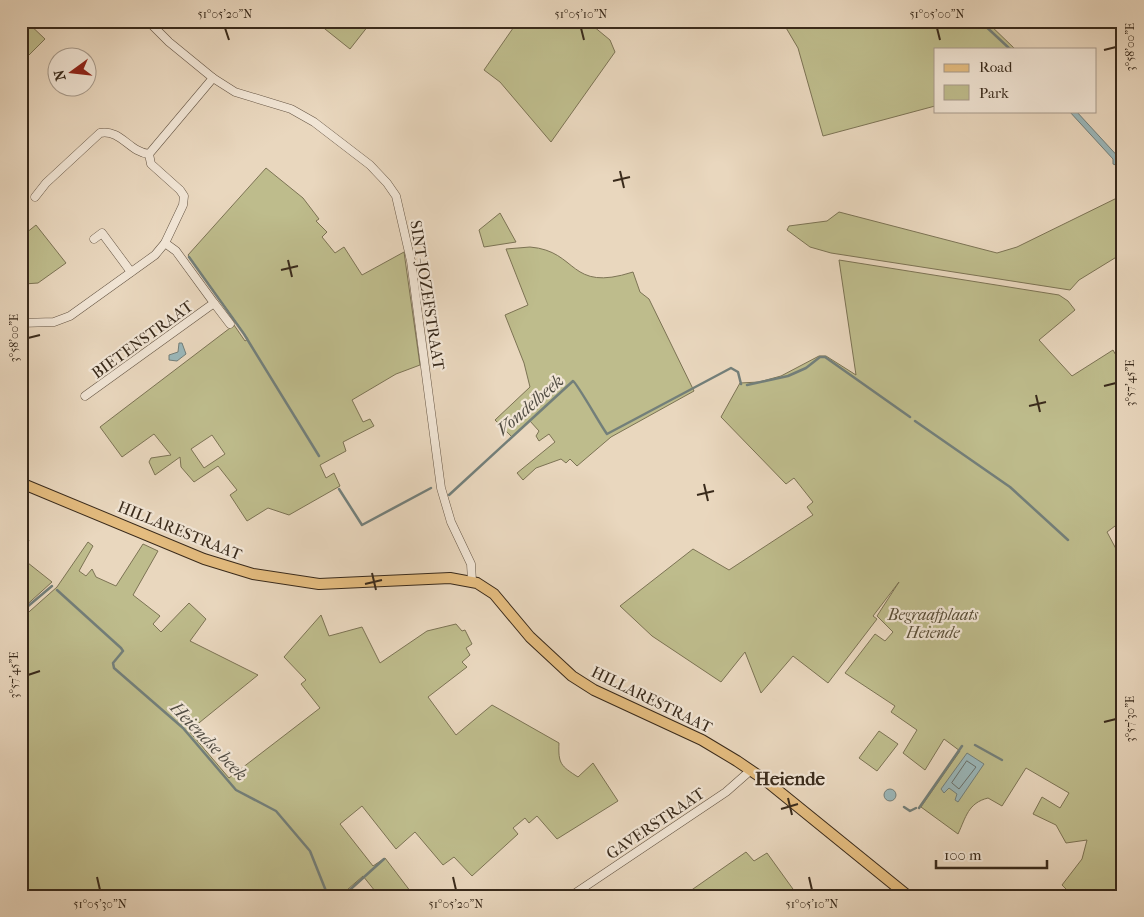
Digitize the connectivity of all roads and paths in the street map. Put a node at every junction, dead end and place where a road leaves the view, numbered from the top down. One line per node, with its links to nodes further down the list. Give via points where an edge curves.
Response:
1 (148, 21): 2 (street, SINT-JOZEFSTRAAT)
2 (213, 78): 3 (street); 13 (street, SINT-JOZEFSTRAAT, via 236,92 291,109 314,122 370,165 396,196 411,262 441,488 451,522 471,564)
3 (149, 154): 4 (street, via 135,150 116,134 109,131 100,133 46,182); 6 (street, via 150,164 184,196)
4 (35, 197)
5 (94, 240): 7 (street, via 102,233)
6 (165, 243): 7 (street); 8 (street, BIETENSTRAAT, via 176,251)
7 (131, 272): 9 (street, via 70,316 54,322)
8 (214, 303): 10 (street, BIETENSTRAAT); 11 (street, BIETENSTRAAT)
9 (21, 324)
10 (230, 324)
11 (85, 396)
12 (21, 483): 13 (main road, HILLARESTRAAT, via 204,559 253,574 318,584 450,578)
13 (472, 581): 14 (main road, HILLARESTRAAT, via 494,594 530,636 572,676 616,701 702,740)
14 (751, 770): 15 (street, GAVERSTRAAT, via 726,792); 16 (main road, HILLARESTRAAT)
15 (571, 896)
16 (908, 896)

